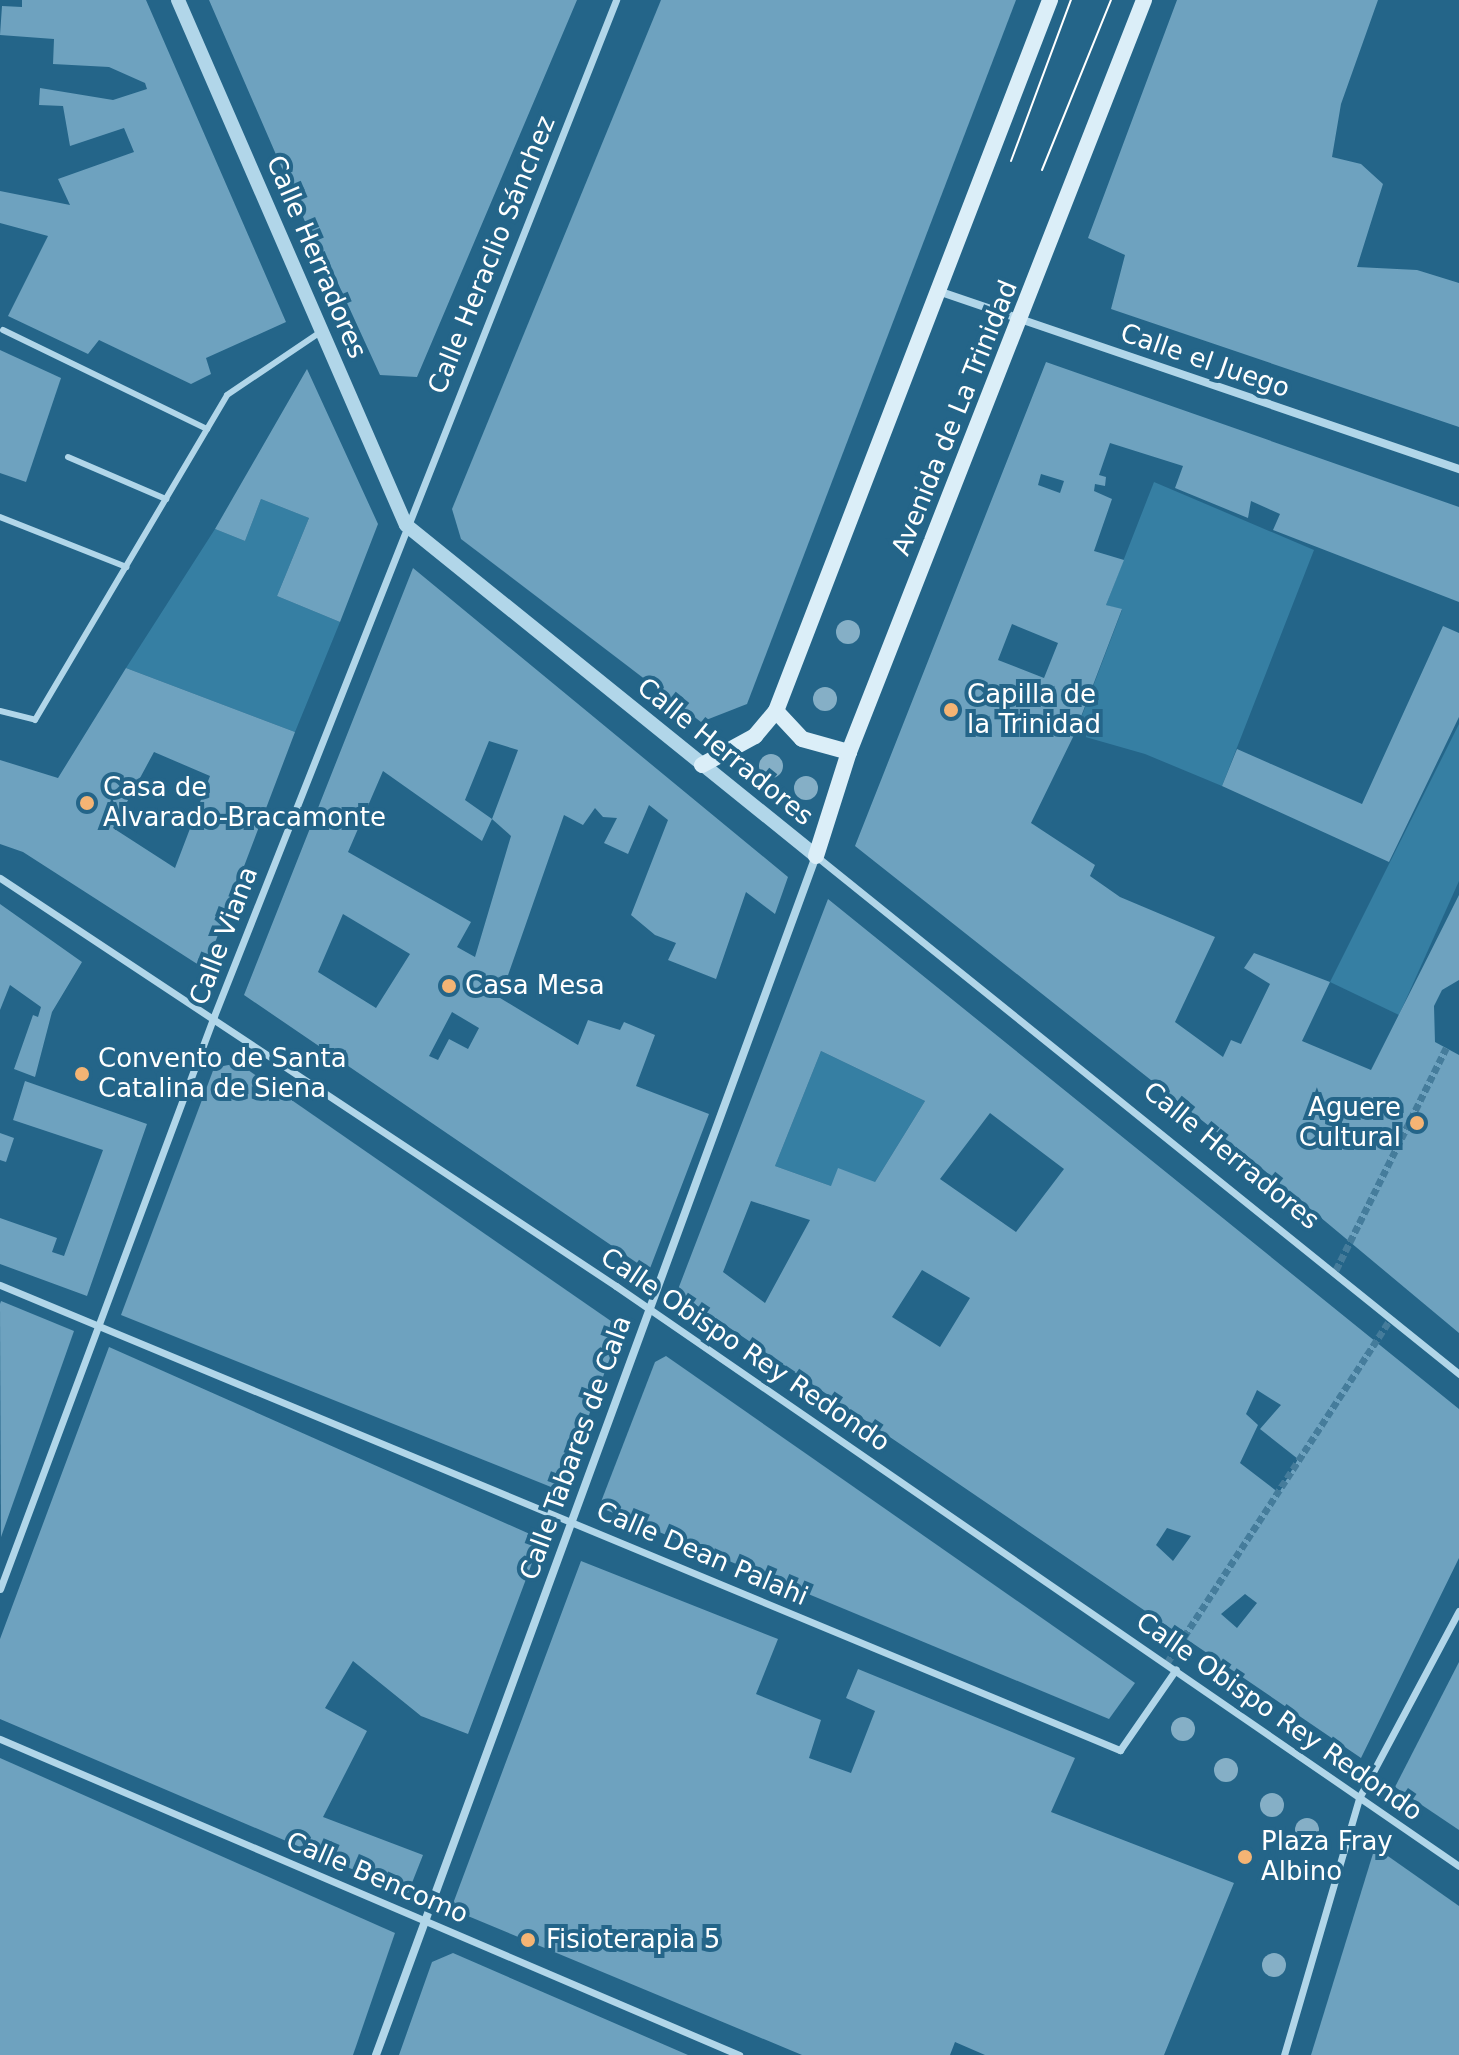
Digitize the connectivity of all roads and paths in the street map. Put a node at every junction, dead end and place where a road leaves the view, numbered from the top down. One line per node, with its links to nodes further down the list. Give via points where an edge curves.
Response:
1 (178, 0): 8 (street, Calle Herradores)
2 (616, 0): 14 (street, Calle Heraclio Sánchez)
3 (1050, 0): 5 (main road)
4 (1144, 0): 6 (main road, Avenida de La Trinidad)
5 (938, 291): 6 (street, Calle el Juego); 17 (main road)
6 (1021, 319): 11 (street, Calle el Juego); 18 (main road, Avenida de La Trinidad)
7 (3, 330): 9 (lane)
8 (322, 331): 9 (lane, via 227,395); 14 (street, Calle Herradores)
9 (207, 429): 12 (lane)
10 (68, 457): 12 (lane)
11 (1459, 469)
12 (166, 499): 15 (lane)
13 (0, 517): 15 (lane)
14 (406, 525): 19 (street, Calle Herradores); 22 (street, Calle Viana)
15 (126, 567): 16 (lane, via 35,720)
16 (0, 711)
17 (776, 711): 18 (main road, via 802,739); 19 (main road, via 755,736)
18 (849, 752): 20 (main road, Avenida de La Trinidad)
19 (702, 765): 20 (street, Calle Herradores)
20 (816, 856): 24 (street, Calle Tabares de Cala); 26 (street, Calle Herradores)
21 (0, 878): 22 (street, Calle Obispo Rey Redondo)
22 (214, 1016): 24 (street, Calle Obispo Rey Redondo); 25 (street, Calle Viana)
23 (0, 1285): 25 (street, Calle Dean Palahi)
24 (649, 1309): 27 (street, Calle Tabares de Cala); 30 (street, Calle Obispo Rey Redondo)
25 (96, 1323): 27 (street, Calle Dean Palahi); 28 (street, Calle Viana)
26 (1459, 1374)
27 (571, 1521): 30 (street, Calle Dean Palahi, via 1120,1750); 34 (street, Calle Tabares de Cala)
28 (0, 1589)
29 (1459, 1611): 32 (street)
30 (1176, 1669): 32 (street, Calle Obispo Rey Redondo)
31 (0, 1739): 34 (street, Calle Bencomo)
32 (1359, 1798): 33 (street, Calle Obispo Rey Redondo); 37 (street)
33 (1459, 1866)
34 (423, 1919): 35 (street, Calle Tabares de Cala); 36 (street, Calle Bencomo)
35 (376, 2055)
36 (739, 2055)
37 (1284, 2055)

